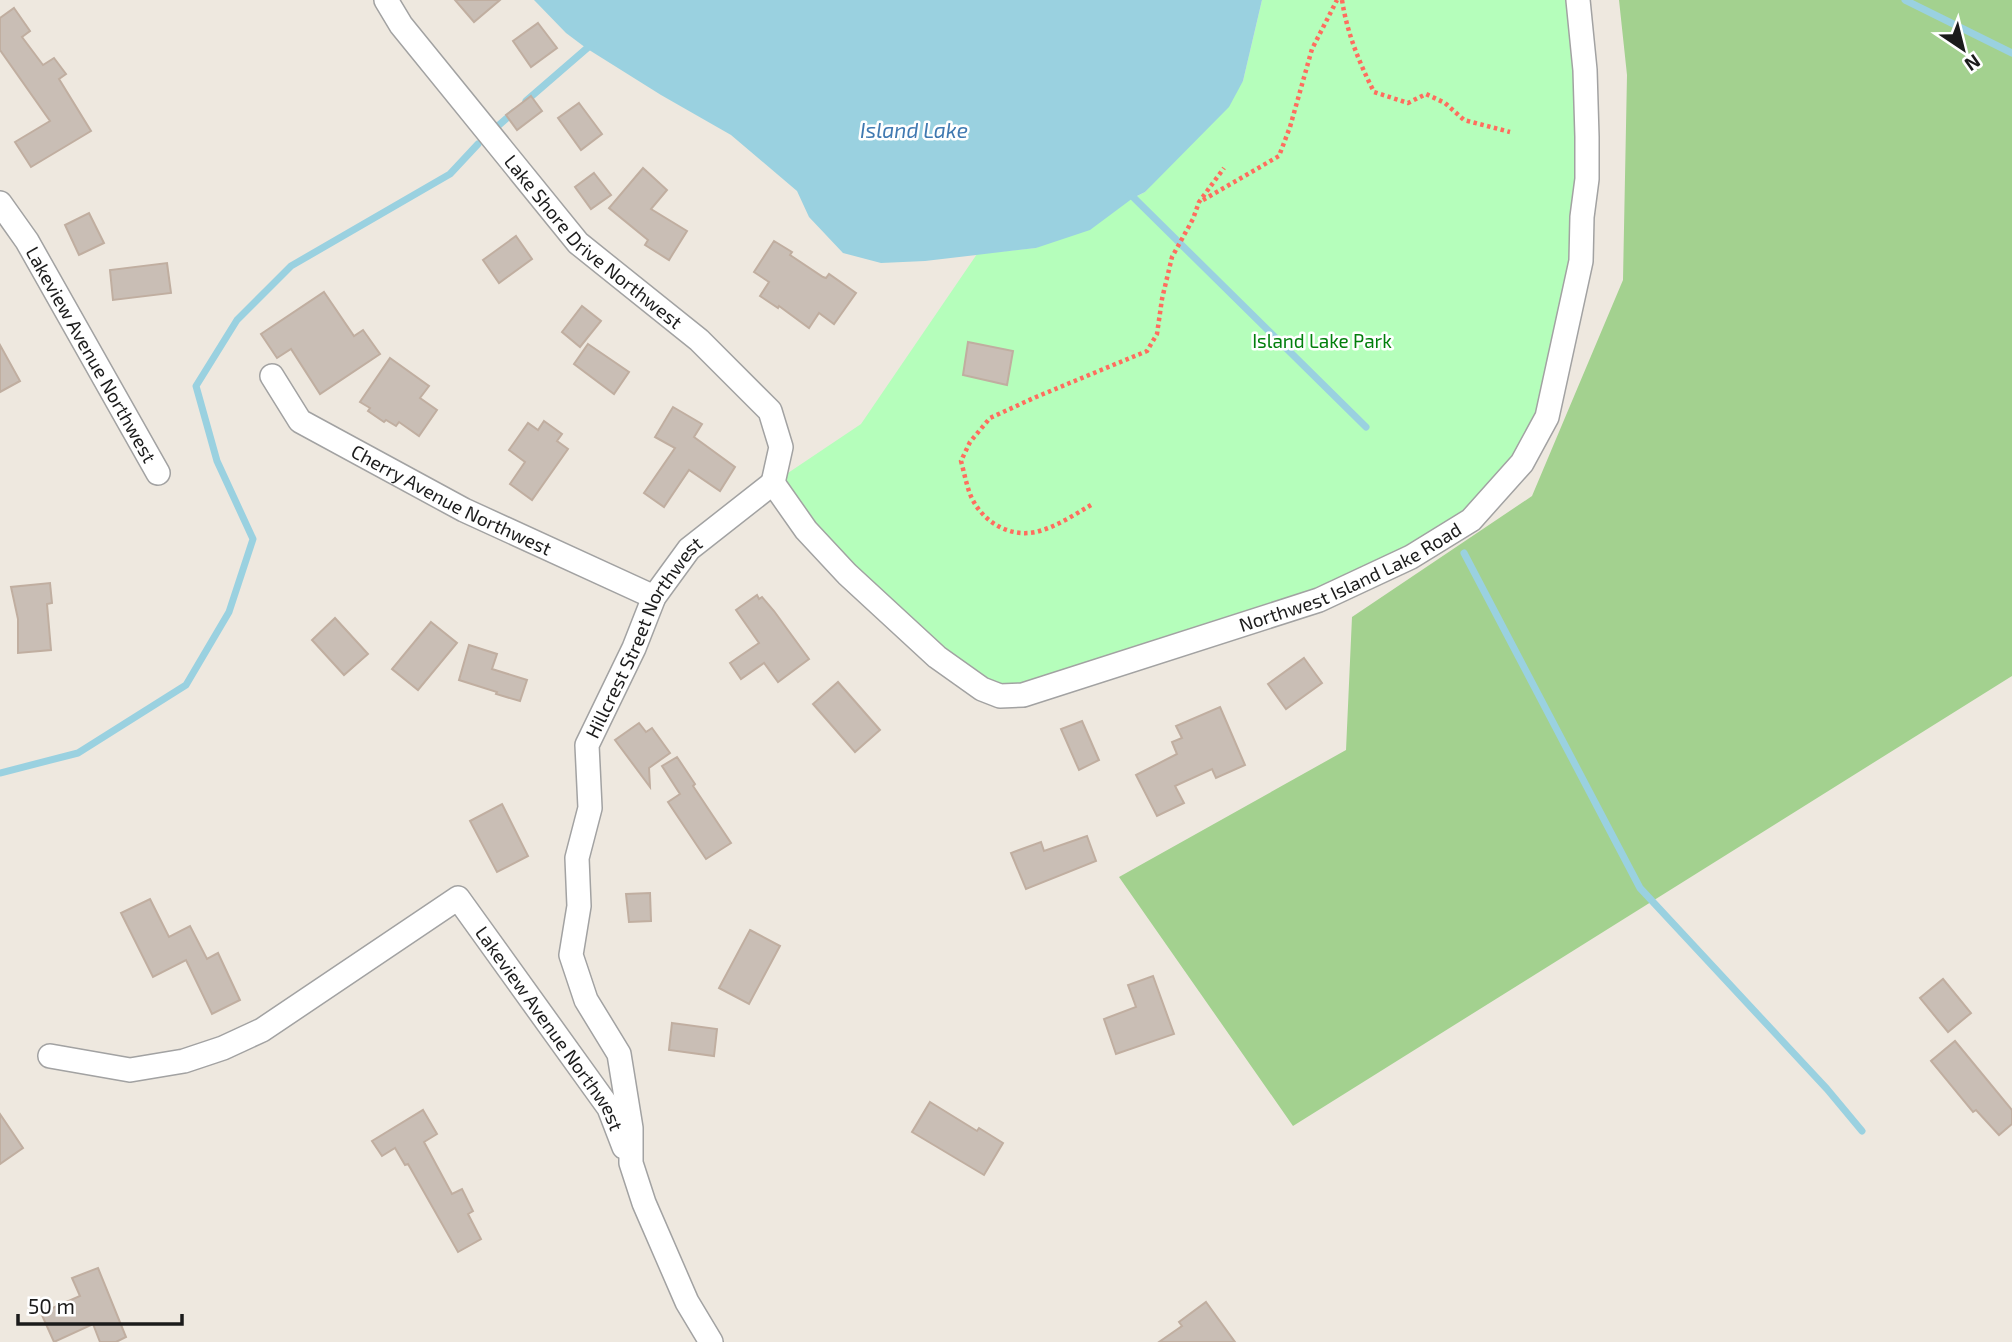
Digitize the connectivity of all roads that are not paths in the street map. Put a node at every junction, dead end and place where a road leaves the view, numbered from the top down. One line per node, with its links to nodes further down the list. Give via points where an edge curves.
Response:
1 (386, 0): 6 (street, Lake Shore Drive Northwest, via 401,25 578,243 699,340 770,411 781,447)
2 (1578, 0): 6 (street, Northwest Island Lake Road, via 1587,137 1581,261 1547,417 1522,463 1471,520 1411,557 1307,604 1023,695 1000,696 968,681 937,657 857,583 806,530)
3 (0, 203): 5 (street, Lakeview Avenue Northwest, via 27,241)
4 (272, 376): 7 (street, Cherry Avenue Northwest, via 300,421 464,510)
5 (158, 473)
6 (773, 483): 7 (street, Hillcrest Street Northwest, via 689,549)
7 (654, 597): 9 (street, Hillcrest Street Northwest, via 587,745 590,808 577,858 579,906 571,955 586,1000 619,1054 631,1128)
8 (50, 1056): 9 (street, Lakeview Avenue Northwest, via 130,1070 184,1061 223,1048 262,1030 458,898 609,1108)
9 (631, 1163): 10 (street, Hillcrest Street Northwest, via 687,1302)
10 (711, 1342)

